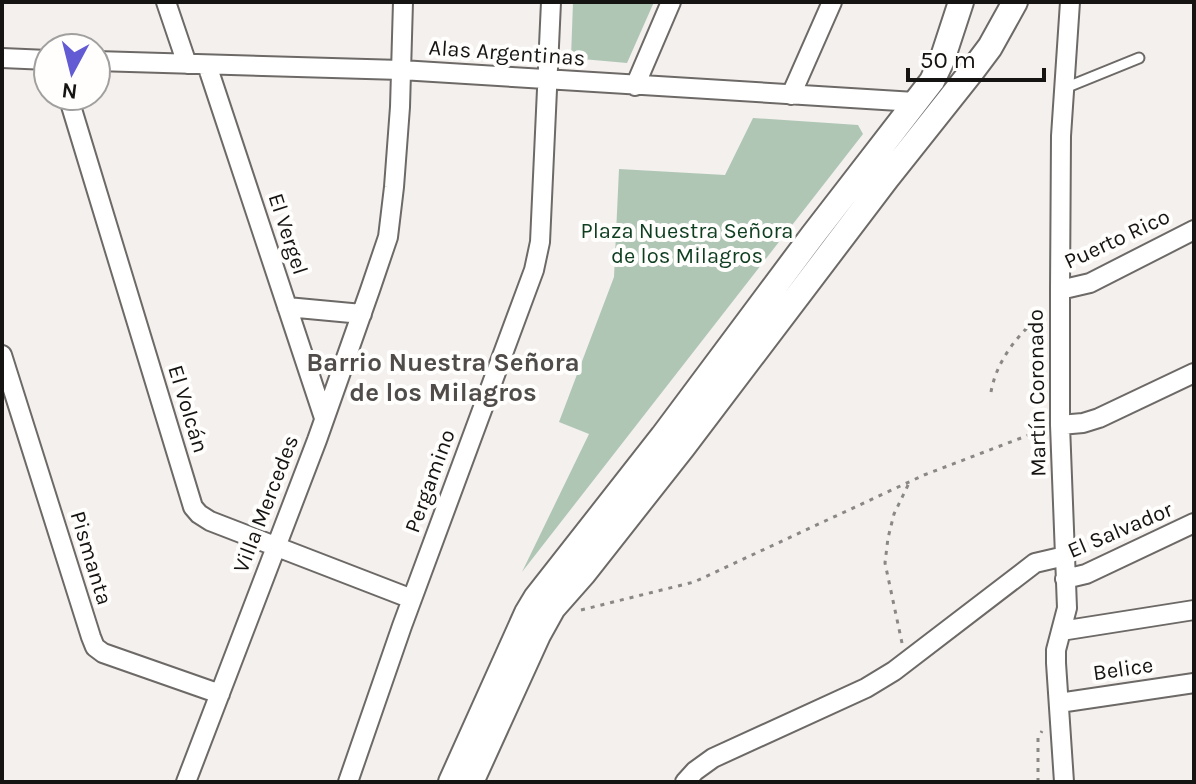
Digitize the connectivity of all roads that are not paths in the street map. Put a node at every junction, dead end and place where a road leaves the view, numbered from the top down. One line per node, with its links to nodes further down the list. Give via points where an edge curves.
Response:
1 (166, 2): 13 (street)
2 (551, 2): 16 (street, Pergamino)
3 (671, 2): 17 (street)
4 (832, 2): 19 (street)
5 (961, 2): 20 (main road, via 942,60)
6 (1015, 2): 43 (main road, via 981,59 553,608)
7 (1070, 2): 18 (street, Martín Coronado)
8 (400, 8): 15 (street, Villa Mercedes)
9 (2, 58): 11 (street)
10 (1139, 58): 18 (lane)
11 (32, 59)
12 (112, 62): 13 (street, Alas Argentinas)
13 (187, 64): 14 (street, Alas Argentinas)
14 (207, 65): 15 (street, Alas Argentinas); 24 (street, El Vergel)
15 (401, 70): 16 (street, Alas Argentinas); 25 (street, Villa Mercedes, via 388,237)
16 (548, 79): 17 (street, Alas Argentinas); 34 (street, Pergamino, via 534,270)
17 (635, 86): 19 (street, Alas Argentinas)
18 (1065, 88): 23 (street, Martín Coronado)
19 (791, 95): 20 (street, Alas Argentinas)
20 (915, 102): 42 (main road, via 536,598)
21 (73, 112): 31 (street, El Volcán, via 193,507 210,521)
22 (1194, 230): 23 (street, Puerto Rico)
23 (1060, 298): 29 (street, Martín Coronado)
24 (287, 307): 25 (street); 28 (street, El Vergel)
25 (362, 314): 28 (street, Villa Mercedes)
26 (2, 355): 38 (street, Pismanta, via 95,647)
27 (1194, 373): 29 (street, via 1099,418)
28 (324, 418): 31 (street, Villa Mercedes)
29 (1060, 425): 32 (street, Martín Coronado)
30 (1194, 523): 33 (street, El Salvador)
31 (276, 547): 34 (street, El Volcán); 38 (street, Villa Mercedes)
32 (1065, 556): 33 (street, Martín Coronado); 44 (street, via 1035,563 866,688 713,758)
33 (1065, 579): 36 (street, Martín Coronado, via 1067,608)
34 (412, 599): 41 (street, Pergamino)
35 (1194, 610): 36 (street)
36 (1061, 631): 39 (street, Martín Coronado, via 1056,663)
37 (1194, 683): 39 (street, Belice)
38 (220, 694): 40 (street, Villa Mercedes)
39 (1059, 703): 45 (street, Martín Coronado)
40 (186, 782)
41 (348, 782)
42 (451, 782)
43 (471, 782)
44 (685, 782)
45 (1064, 782)

